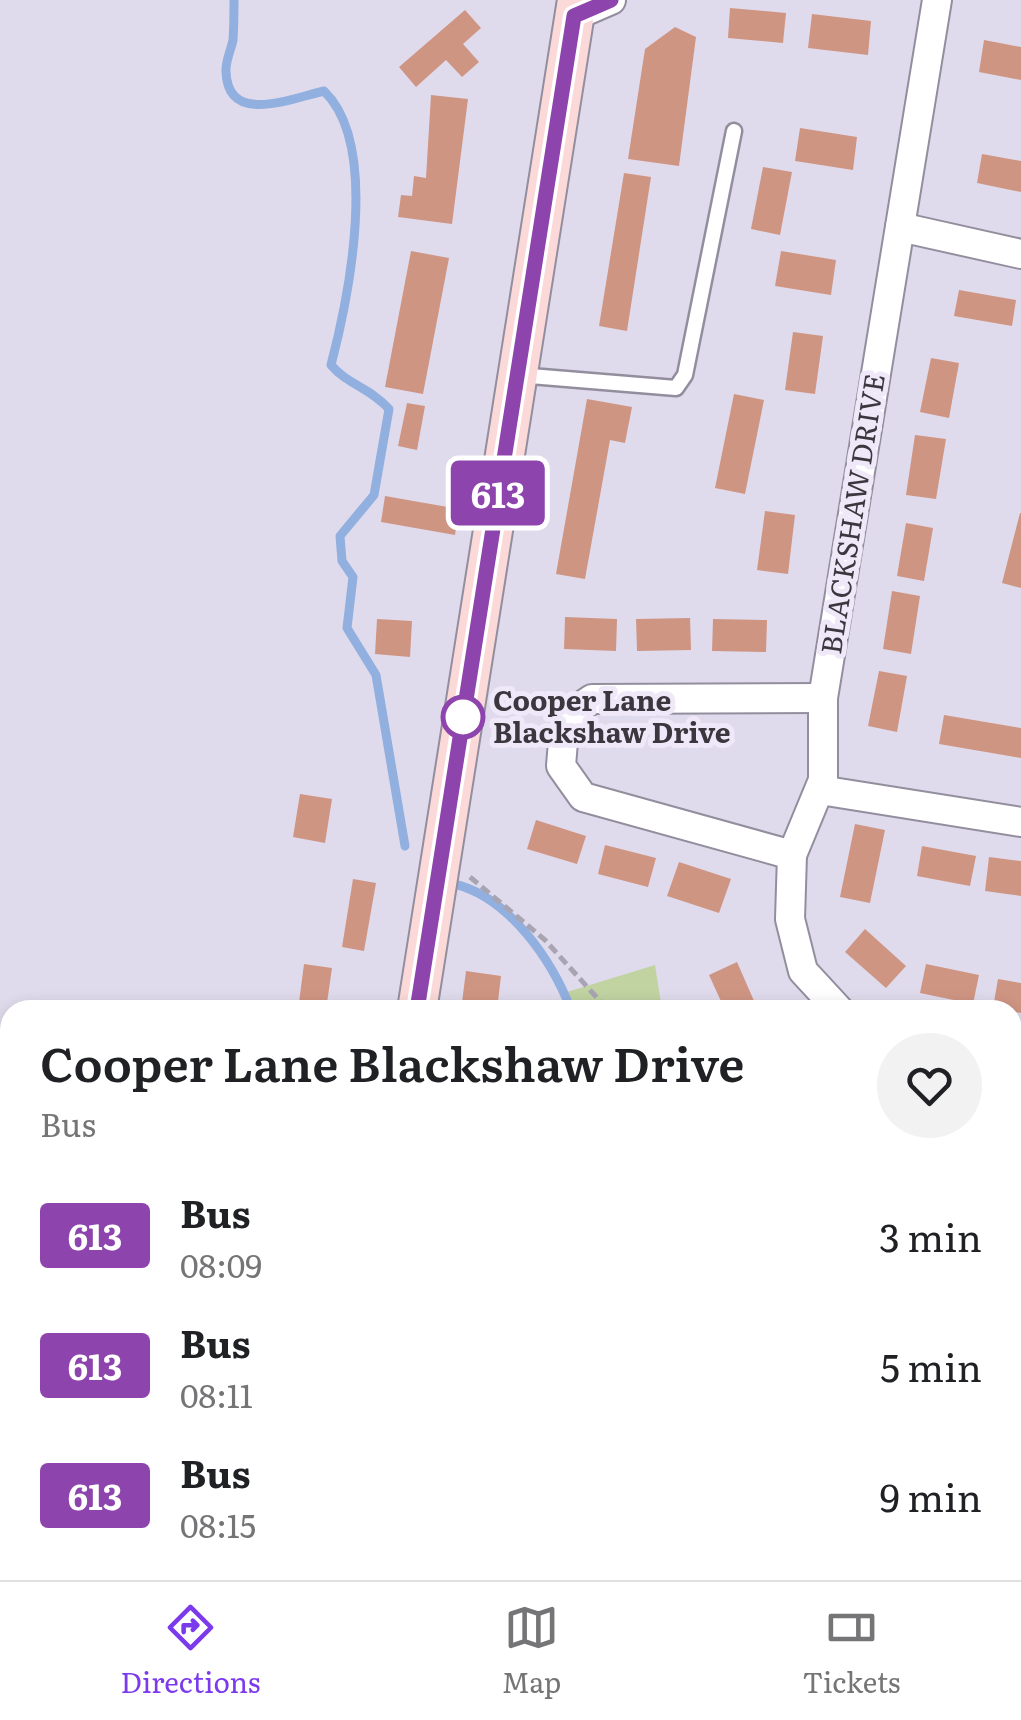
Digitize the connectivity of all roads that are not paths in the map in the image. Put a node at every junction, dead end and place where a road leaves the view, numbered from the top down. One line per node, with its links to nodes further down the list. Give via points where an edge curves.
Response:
1 (611, 0): 3 (street)
2 (938, 0): 5 (street, BLACKSHAW DRIVE)
3 (575, 8): 7 (main road)
4 (734, 131): 7 (lane, via 685,375 676,388)
5 (900, 227): 6 (street); 8 (street, BLACKSHAW DRIVE)
6 (1021, 254)
7 (517, 375): 12 (main road)
8 (823, 698): 9 (street, BLACKSHAW DRIVE); 11 (street, via 592,698 564,729 562,766 583,797)
9 (820, 790): 10 (street); 11 (street, BLACKSHAW DRIVE)
10 (1021, 822)
11 (792, 855): 13 (street, BLACKSHAW DRIVE, via 790,919 803,971)
12 (418, 1000)
13 (830, 1000)

